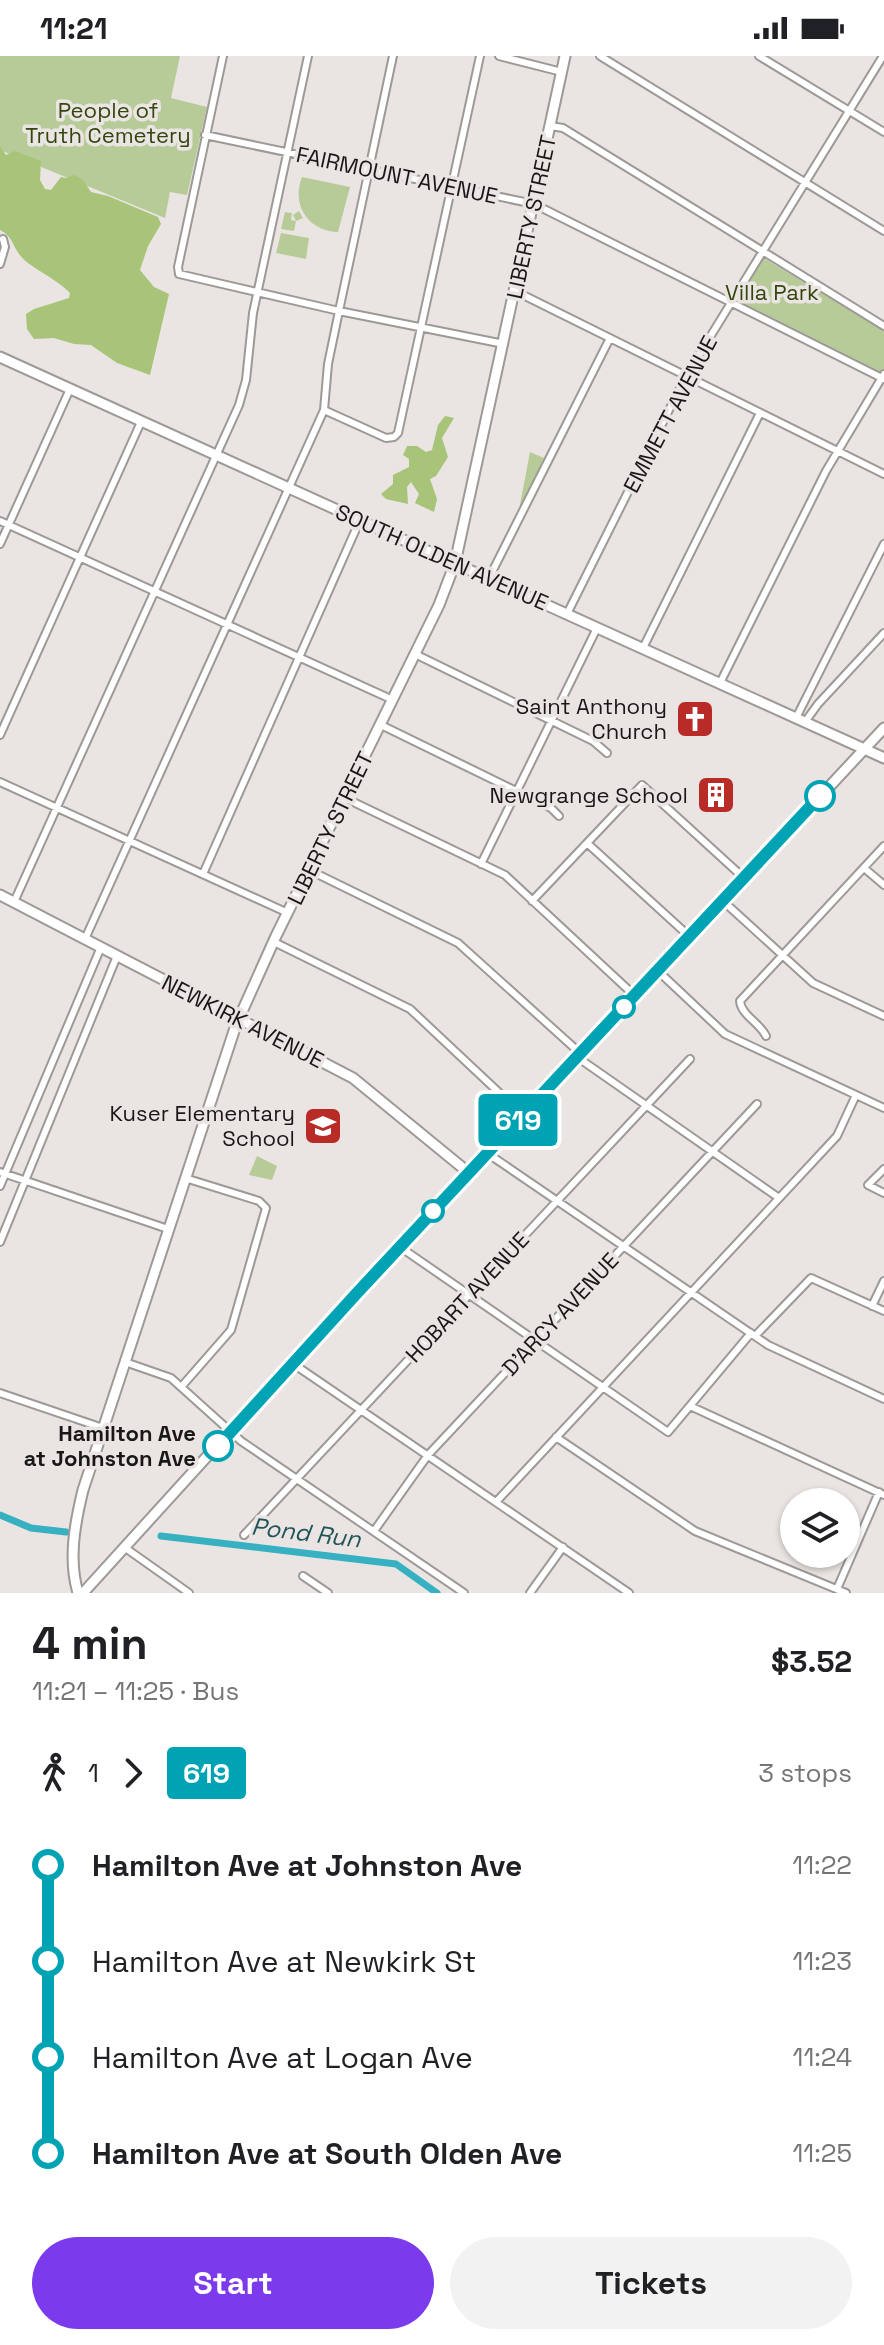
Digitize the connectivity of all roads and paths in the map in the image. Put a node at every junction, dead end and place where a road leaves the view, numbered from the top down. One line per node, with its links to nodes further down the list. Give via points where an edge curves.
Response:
1 (223, 56): 14 (street)
2 (308, 56): 15 (street)
3 (393, 56): 16 (street)
4 (480, 56): 18 (street)
5 (499, 56): 10 (street)
6 (565, 56): 10 (street, LIBERTY STREET)
7 (600, 56): 17 (street)
8 (759, 56): 11 (street)
9 (883, 56): 11 (street, EMMETT AVENUE)
10 (562, 72): 12 (street, LIBERTY STREET)
11 (849, 111): 13 (street); 17 (street, EMMETT AVENUE)
12 (550, 126): 19 (street, LIBERTY STREET); 22 (street, via 563,128)
13 (884, 132)
14 (205, 135): 15 (street, FAIRMOUNT AVENUE); 25 (street, via 179,274)
15 (288, 152): 16 (street, FAIRMOUNT AVENUE); 25 (street)
16 (370, 169): 18 (street, FAIRMOUNT AVENUE); 27 (street)
17 (807, 183): 20 (street); 22 (street, EMMETT AVENUE)
18 (451, 187): 19 (street, FAIRMOUNT AVENUE); 29 (street)
19 (534, 204): 24 (street, LIBERTY STREET); 26 (street, FAIRMOUNT AVENUE)
20 (884, 231)
21 (3, 239): 23 (street)
22 (763, 252): 26 (street, EMMETT AVENUE); 28 (street)
23 (0, 264)
24 (515, 291): 30 (street); 31 (street, LIBERTY STREET)
25 (258, 293): 27 (street); 40 (street, via 243,392)
26 (731, 303): 33 (street, EMMETT AVENUE); 34 (street, FAIRMOUNT AVENUE)
27 (339, 311): 29 (street); 36 (street)
28 (884, 326)
29 (421, 328): 31 (street); 36 (street, via 394,437)
30 (610, 338): 33 (street); 50 (street)
31 (504, 344): 49 (street, LIBERTY STREET)
32 (0, 357): 35 (street, SOUTH OLDEN AVENUE)
33 (686, 376): 37 (street); 52 (street, EMMETT AVENUE)
34 (883, 377): 39 (street)
35 (70, 389): 38 (street, SOUTH OLDEN AVENUE); 45 (street)
36 (324, 410): 42 (street)
37 (760, 413): 39 (street); 56 (street)
38 (141, 422): 40 (street, SOUTH OLDEN AVENUE); 48 (street)
39 (837, 451): 41 (street); 59 (street)
40 (215, 455): 42 (street, SOUTH OLDEN AVENUE); 51 (street)
41 (884, 474)
42 (289, 487): 43 (street, SOUTH OLDEN AVENUE); 53 (street)
43 (360, 520): 49 (street, SOUTH OLDEN AVENUE); 58 (street)
44 (0, 521): 45 (street)
45 (9, 524): 46 (street); 48 (street)
46 (0, 544)
47 (884, 544): 60 (street)
48 (81, 558): 51 (street); 67 (street)
49 (455, 563): 50 (street, SOUTH OLDEN AVENUE); 57 (street, LIBERTY STREET)
50 (489, 578): 52 (street, SOUTH OLDEN AVENUE)
51 (153, 591): 53 (street); 74 (street)
52 (567, 614): 54 (street, SOUTH OLDEN AVENUE)
53 (226, 624): 58 (street); 76 (street)
54 (597, 628): 56 (street, SOUTH OLDEN AVENUE); 64 (street)
55 (884, 633): 61 (street)
56 (643, 648): 59 (street, SOUTH OLDEN AVENUE)
57 (415, 654): 62 (street, LIBERTY STREET); 64 (street)
58 (300, 658): 62 (street); 82 (street)
59 (720, 683): 63 (street, SOUTH OLDEN AVENUE)
60 (811, 687): 61 (street); 63 (street)
61 (822, 699): 63 (street)
62 (393, 700): 65 (street, LIBERTY STREET)
63 (801, 720): 68 (street, SOUTH OLDEN AVENUE)
64 (552, 721): 69 (street); 72 (street)
65 (381, 725): 72 (street); 73 (street, LIBERTY STREET)
66 (884, 728): 68 (street)
67 (0, 735)
68 (864, 749): 70 (street, SOUTH OLDEN AVENUE); 83 (street)
69 (607, 753)
70 (884, 758)
71 (0, 782): 74 (street)
72 (516, 792): 75 (street); 79 (street)
73 (345, 798): 79 (street); 81 (street, LIBERTY STREET)
74 (57, 807): 76 (street); 88 (street)
75 (559, 816)
76 (129, 842): 82 (street); 91 (street)
77 (587, 843): 83 (street, via 642,785); 86 (street); 90 (street)
78 (884, 846): 80 (street)
79 (481, 864): 86 (street, via 505,875)
80 (864, 868): 84 (street); 95 (street)
81 (309, 870): 89 (street, LIBERTY STREET); 101 (street, via 458,943)
82 (203, 874): 89 (street)
83 (744, 878): 87 (street)
84 (884, 885)
85 (0, 895): 88 (street, NEWKIRK AVENUE)
86 (532, 901): 97 (street)
87 (723, 901): 90 (street); 95 (street)
88 (14, 902): 91 (street, NEWKIRK AVENUE)
89 (288, 913): 92 (street, LIBERTY STREET)
90 (690, 937): 96 (street)
91 (85, 939): 93 (street, NEWKIRK AVENUE)
92 (274, 942): 99 (street, LIBERTY STREET); 107 (street, via 410,1009)
93 (101, 947): 94 (street, NEWKIRK AVENUE); 111 (street)
94 (117, 956): 99 (street, NEWKIRK AVENUE); 114 (street)
95 (783, 956): 98 (street, via 813,983); 100 (street, via 740,1001)
96 (658, 971): 97 (street); 103 (street, via 725,1034)
97 (635, 996): 101 (street)
98 (884, 1016)
99 (238, 1019): 112 (street, NEWKIRK AVENUE, via 353,1078); 113 (street, LIBERTY STREET)
100 (766, 1036)
101 (579, 1055): 105 (street); 107 (street)
102 (690, 1059): 105 (street, HOBART AVENUE)
103 (856, 1095): 106 (street); 117 (street, via 837,1136)
104 (757, 1104): 108 (street, D'ARCY AVENUE)
105 (647, 1106): 108 (street); 118 (street, HOBART AVENUE)
106 (884, 1108)
107 (523, 1115): 109 (street)
108 (713, 1151): 117 (street); 122 (street, D'ARCY AVENUE)
109 (487, 1153): 112 (street); 118 (street)
110 (884, 1169): 116 (street, via 868,1185)
111 (3, 1173): 114 (street); 115 (street)
112 (469, 1173): 121 (street)
113 (185, 1178): 119 (street, LIBERTY STREET); 132 (street, via 265,1204 266,1212 231,1330)
114 (27, 1180): 119 (street); 120 (street)
115 (0, 1186)
116 (884, 1193)
117 (779, 1198): 124 (street)
118 (557, 1201): 122 (street); 125 (street, HOBART AVENUE)
119 (168, 1229): 130 (street, LIBERTY STREET)
120 (0, 1242)
121 (400, 1247): 125 (street); 131 (street)
122 (624, 1247): 124 (street); 129 (street, D'ARCY AVENUE)
123 (884, 1281): 126 (street)
124 (691, 1292): 128 (street); 133 (street)
125 (469, 1295): 129 (street); 137 (street, HOBART AVENUE)
126 (872, 1306): 127 (street); 128 (street, via 811,1278)
127 (884, 1311)
128 (753, 1335): 135 (street); 136 (street)
129 (535, 1340): 133 (street); 141 (street, D'ARCY AVENUE)
130 (125, 1362): 132 (street); 138 (street, LIBERTY STREET)
131 (292, 1363): 137 (street); 139 (street)
132 (182, 1386): 139 (street)
133 (603, 1387): 136 (street, via 668,1432); 140 (street)
134 (0, 1393): 138 (street)
135 (884, 1399)
136 (690, 1406): 143 (street)
137 (362, 1410): 141 (street); 142 (street, HOBART AVENUE)
138 (103, 1428): 151 (street, LIBERTY STREET, via 75,1526 73,1568)
139 (231, 1432): 142 (street); 147 (street)
140 (556, 1437): 144 (street); 150 (street, via 695,1531)
141 (428, 1455): 144 (street); 145 (street, D'ARCY AVENUE)
142 (297, 1479): 145 (street); 146 (street, HOBART AVENUE)
143 (882, 1493): 150 (street)
144 (496, 1502): 148 (street)
145 (374, 1531): 154 (street)
146 (244, 1535)
147 (124, 1547): 151 (street); 152 (street)
148 (563, 1547): 155 (street); 156 (street)
149 (303, 1576): 153 (street)
150 (837, 1589): 157 (street)
151 (81, 1593)
152 (189, 1593)
153 (328, 1593)
154 (464, 1593)
155 (530, 1593)
156 (629, 1593)
157 (846, 1593)

